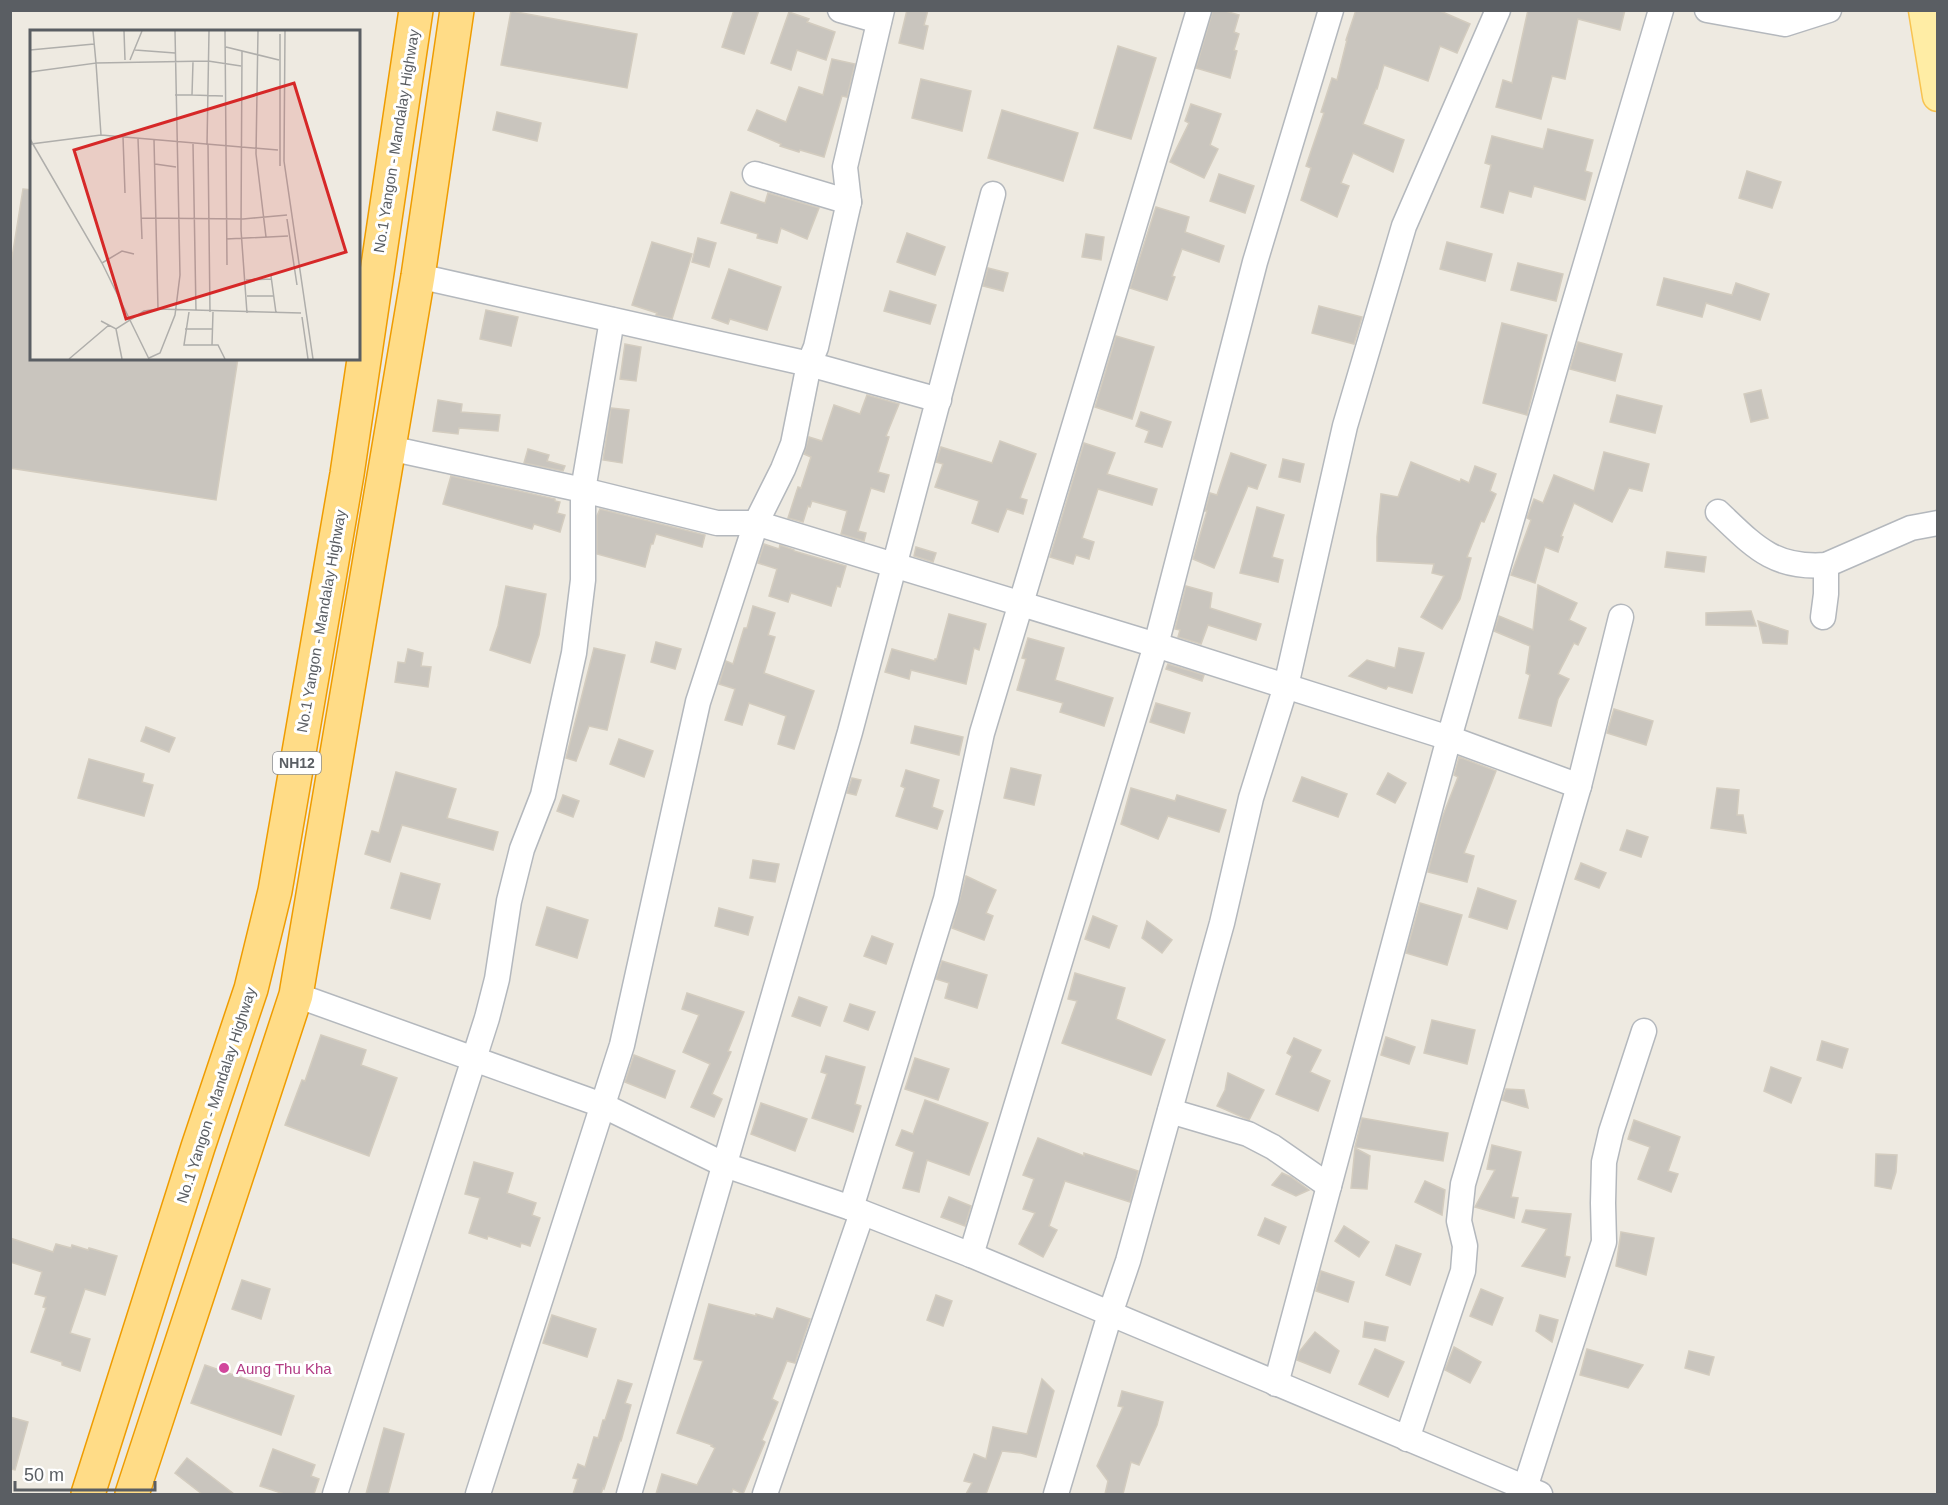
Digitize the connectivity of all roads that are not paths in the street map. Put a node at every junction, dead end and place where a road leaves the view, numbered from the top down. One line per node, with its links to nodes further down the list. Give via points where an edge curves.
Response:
1 (416, 10): 47 (highway, No.1 Yangon - Mandalay Highway / NH12, via 347,474 276,891 251,989)
2 (457, 10): 16 (highway, NH12)
3 (840, 10): 11 (street)
4 (1199, 10): 27 (street)
5 (1331, 10): 30 (street, via 1256,262)
6 (1498, 10): 31 (street, via 1404,226 1345,426)
7 (1661, 10): 32 (street)
8 (1707, 10): 9 (street, via 1785,24)
9 (1829, 10)
10 (1924, 10): 12 (main road)
11 (880, 16): 15 (street, via 845,167)
12 (1938, 96)
13 (755, 174): 15 (street)
14 (993, 194): 19 (street)
15 (849, 202): 18 (street)
16 (418, 276): 17 (street); 20 (highway, NH12)
17 (612, 320): 18 (street); 21 (street)
18 (809, 364): 19 (street); 23 (street, via 793,444)
19 (939, 400): 25 (street)
20 (388, 448): 21 (street); 34 (highway, NH12)
21 (583, 490): 23 (street, via 717,523); 36 (street, via 583,580 574,653 543,795 519,859 497,979)
22 (1718, 512): 26 (street, via 1760,551 1783,563)
23 (756, 523): 25 (street); 37 (street, via 698,702 622,1045)
24 (1938, 523): 26 (street, via 1911,528)
25 (894, 563): 27 (street); 39 (street, via 850,732)
26 (1826, 565): 29 (street)
27 (1020, 604): 30 (street); 41 (street, via 982,733 946,899)
28 (1621, 617): 33 (street)
29 (1823, 617)
30 (1156, 645): 31 (street); 42 (street)
31 (1286, 686): 32 (street); 38 (street, via 1251,798 1222,923)
32 (1449, 738): 33 (street); 40 (street)
33 (1579, 786): 45 (street, via 1463,1184 1459,1221 1465,1246 1463,1271)
34 (296, 995): 36 (street); 48 (highway, NH12)
35 (1644, 1031): 46 (street, via 1604,1162 1604,1242)
36 (475, 1059): 37 (street); 49 (street)
37 (602, 1105): 39 (street); 50 (street)
38 (1170, 1111): 40 (street, via 1248,1134); 43 (street)
39 (725, 1165): 41 (street); 51 (street)
40 (1329, 1185): 44 (street)
41 (856, 1211): 42 (street); 52 (street)
42 (971, 1256): 43 (street)
43 (1110, 1314): 44 (street); 53 (street)
44 (1276, 1384): 45 (street)
45 (1407, 1439): 46 (street)
46 (1533, 1491)
47 (88, 1494)
48 (132, 1494)
49 (335, 1494)
50 (478, 1494)
51 (629, 1494)
52 (765, 1494)
53 (1056, 1494)

